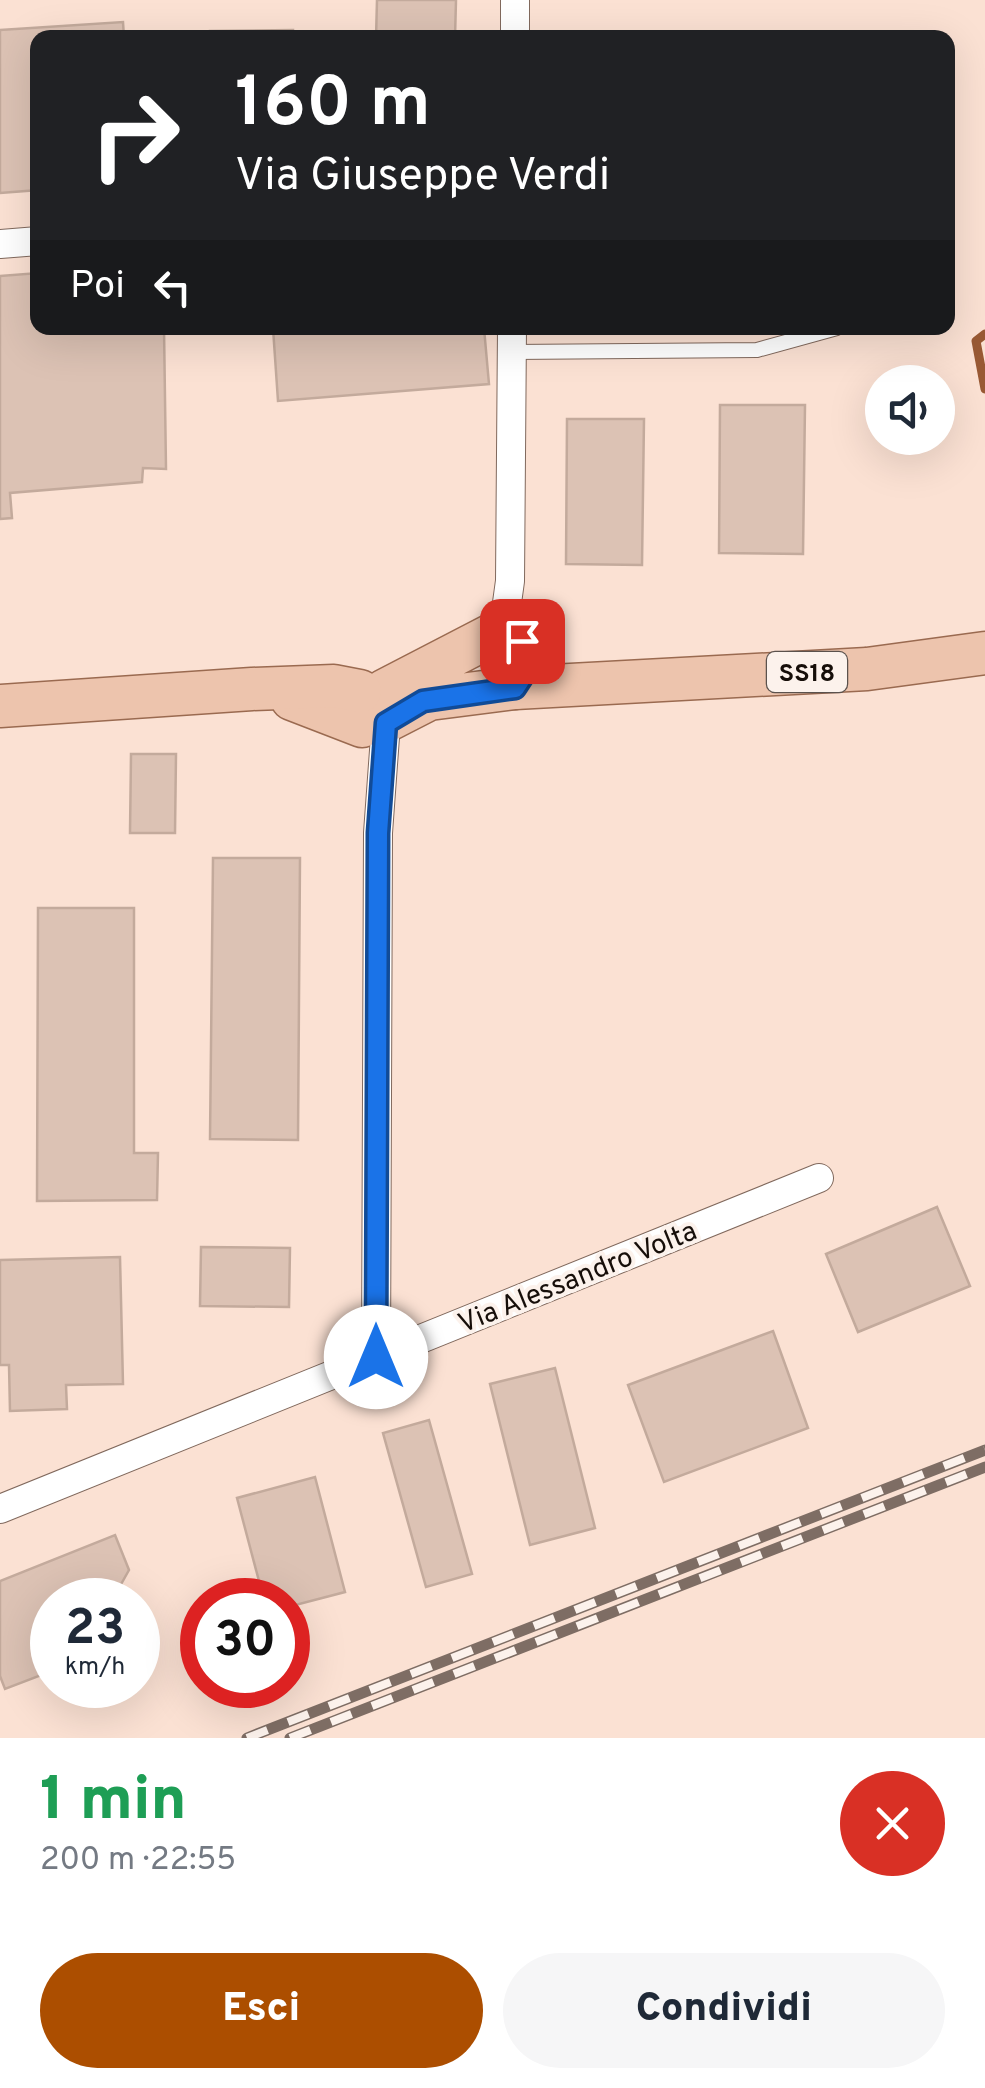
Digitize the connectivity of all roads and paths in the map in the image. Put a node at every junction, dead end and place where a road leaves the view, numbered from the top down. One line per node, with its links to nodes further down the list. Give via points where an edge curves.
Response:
1 (515, 0): 2 (street)
2 (515, 30)
3 (30, 242): 4 (street)
4 (0, 244)
5 (812, 335): 6 (lane, via 757,350)
6 (512, 340): 8 (street, via 510,581)
7 (985, 653): 8 (main road, SS18, via 868,670 628,678)
8 (516, 658): 10 (main road, SS18, via 428,699); 10 (main road, SS18, via 481,639)
9 (0, 706): 10 (main road, SS18, via 334,686)
10 (375, 713): 12 (street)
11 (820, 1178): 12 (street, Via Alessandro Volta)
12 (376, 1357): 13 (street, Via Alessandro Volta)
13 (0, 1509)

